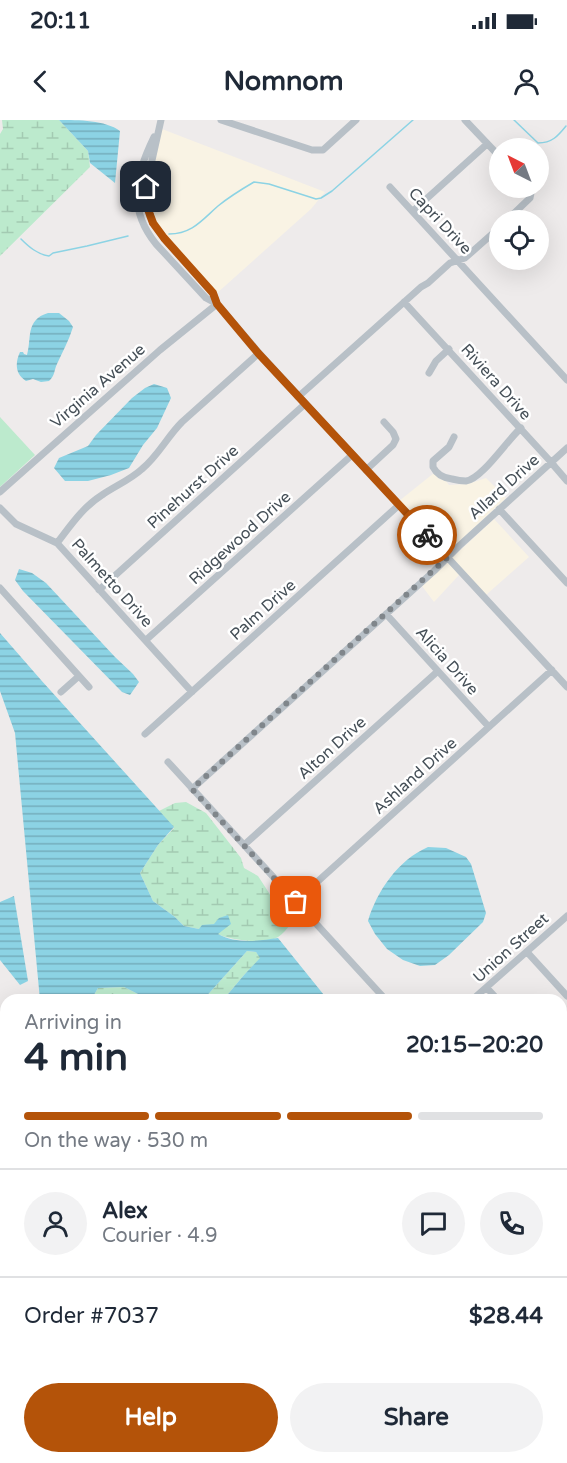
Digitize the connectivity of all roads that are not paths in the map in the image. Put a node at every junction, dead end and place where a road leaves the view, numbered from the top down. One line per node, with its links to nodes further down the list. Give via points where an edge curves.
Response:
1 (161, 120): 13 (street, via 137,181 139,213 156,244 206,298)
2 (220, 120): 3 (street, via 312,150 323,150)
3 (356, 120)
4 (465, 120): 5 (street)
5 (487, 144): 9 (street)
6 (390, 187): 9 (street, Capri Drive)
7 (530, 198): 8 (street)
8 (518, 210)
9 (412, 212): 11 (street, Capri Drive)
10 (489, 237): 11 (street)
11 (458, 261): 12 (street); 17 (street, Capri Drive)
12 (405, 302): 14 (street, Riviera Drive); 18 (street)
13 (217, 304): 15 (street); 28 (street, Virginia Avenue)
14 (449, 350): 16 (street); 21 (street, Riviera Drive)
15 (258, 353): 18 (street); 32 (street, via 173,431 143,469 103,494 79,515)
16 (429, 374)
17 (567, 380)
18 (298, 397): 19 (street)
19 (305, 404): 24 (street); 36 (street, Pinehurst Drive)
20 (384, 422): 26 (street, via 396,439)
21 (520, 428): 22 (street, via 499,454 468,480 440,476 433,466); 25 (street, Riviera Drive)
22 (454, 437)
23 (567, 448): 25 (street, Allard Drive)
24 (352, 455): 26 (street); 38 (street, Ridgewood Drive)
25 (551, 462): 27 (street, Riviera Drive); 31 (street, Allard Drive)
26 (366, 470): 29 (street)
27 (567, 481)
28 (0, 492)
29 (399, 505): 33 (street); 45 (street, Palm Drive)
30 (0, 508): 32 (street, Palmetto Drive, via 16,524)
31 (499, 509): 33 (street, Allard Drive); 34 (street)
32 (57, 543): 36 (street, Palmetto Drive)
33 (447, 558): 37 (street, Allard Drive); 39 (street)
34 (567, 583)
35 (0, 588): 41 (street)
36 (99, 590): 38 (street, Palmetto Drive)
37 (386, 614): 40 (street, Alicia Drive); 49 (street, Allard Drive)
38 (146, 640): 45 (street, Palmetto Drive)
39 (552, 670): 43 (street); 46 (street, Ashland Drive)
40 (438, 671): 46 (street, Alicia Drive); 50 (street, Alton Drive)
41 (79, 676): 42 (street); 44 (street)
42 (89, 687)
43 (567, 687)
44 (61, 692)
45 (192, 692): 47 (street, Palm Drive)
46 (489, 727): 51 (street, Ashland Drive)
47 (145, 734)
48 (168, 762): 49 (street)
49 (192, 789): 50 (street)
50 (244, 845): 51 (street)
51 (296, 902): 55 (street)
52 (567, 916): 53 (street, Union Street)
53 (527, 952): 54 (street, Union Street); 58 (street)
54 (487, 988): 56 (street, Union Street); 57 (street)
55 (380, 994)
56 (480, 994)
57 (492, 994)
58 (565, 994)

